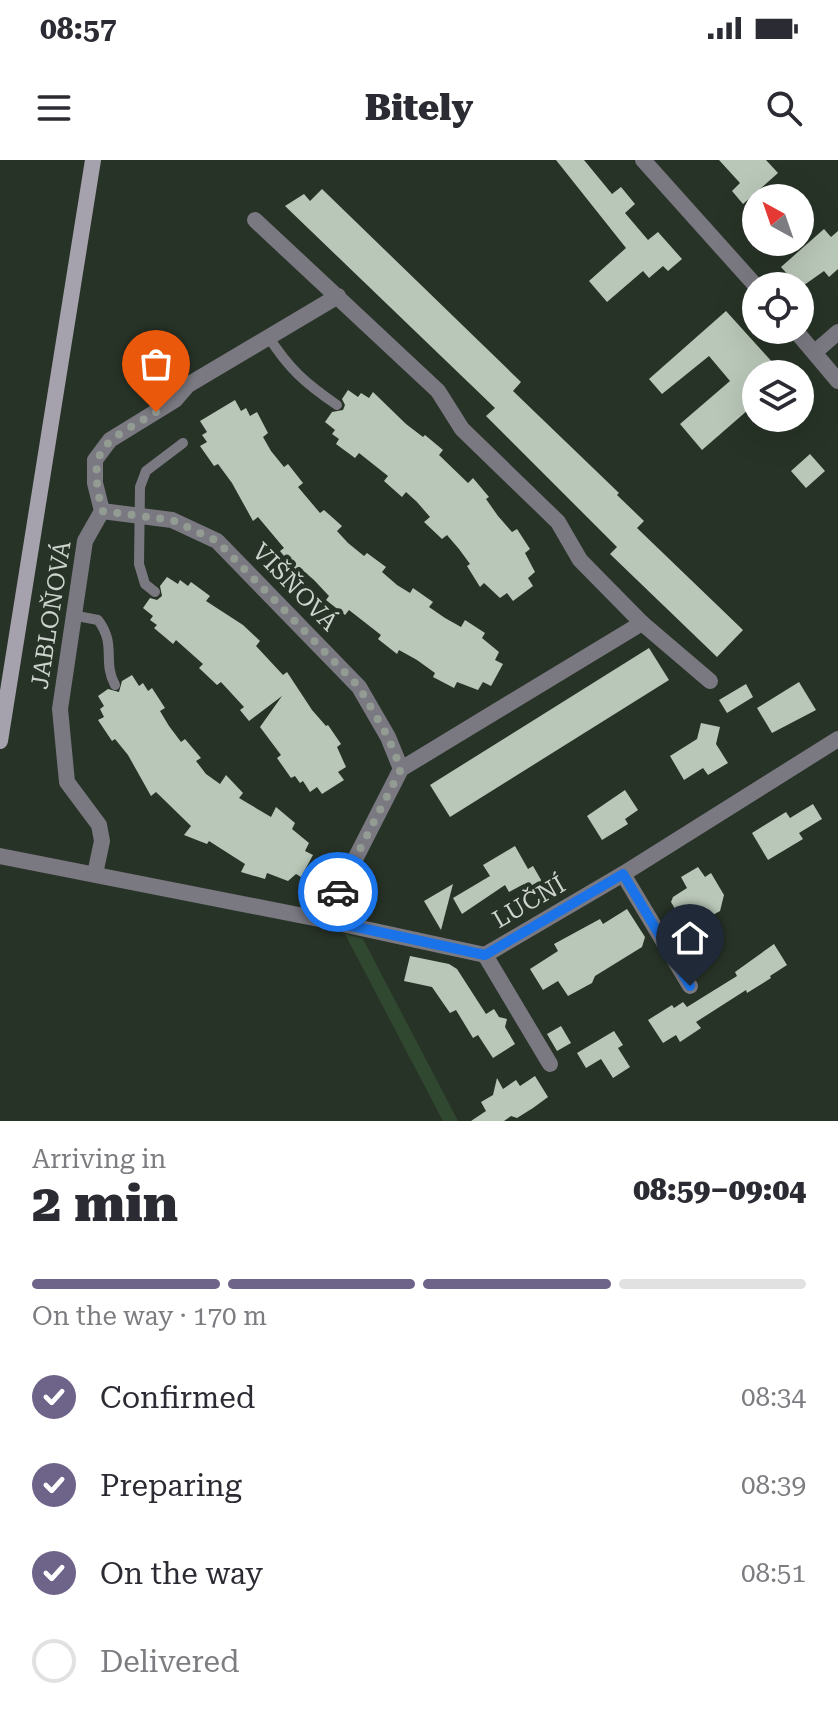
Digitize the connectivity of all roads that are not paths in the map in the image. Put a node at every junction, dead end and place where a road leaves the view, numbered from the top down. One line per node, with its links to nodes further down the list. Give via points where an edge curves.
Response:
1 (93, 160): 21 (street)
2 (643, 160): 4 (street)
3 (255, 220): 5 (street)
4 (743, 272)
5 (338, 296): 7 (street); 17 (street, via 438,391 462,429 558,522 580,560)
6 (838, 332): 9 (street)
7 (268, 336): 11 (lane, via 286,365); 13 (street, via 192,381 175,400 110,440 95,460)
8 (808, 344): 9 (street)
9 (815, 352): 10 (street)
10 (838, 381)
11 (337, 405)
12 (183, 443): 14 (lane, via 146,471)
13 (102, 511): 14 (street, VIŠŇOVÁ); 16 (street, JABLOŇOVÁ, via 85,541)
14 (140, 516): 15 (lane, via 139,564 145,584); 22 (street, VIŠŇOVÁ, via 172,520 217,541 359,687)
15 (155, 592)
16 (72, 615): 19 (lane, via 98,620 109,635 109,669); 24 (street, JABLOŇOVÁ, via 61,741 67,782 99,825 102,841)
17 (642, 623): 18 (street); 22 (street)
18 (710, 681)
19 (115, 685)
20 (838, 739): 25 (street, LUČNÍ)
21 (0, 741)
22 (401, 769): 26 (street)
23 (0, 856): 24 (street)
24 (95, 874): 26 (street)
25 (623, 874): 27 (street, LUČNÍ); 28 (street)
26 (324, 920): 27 (street)
27 (485, 955): 29 (street, LUČNÍ)
28 (690, 986)
29 (550, 1064)

